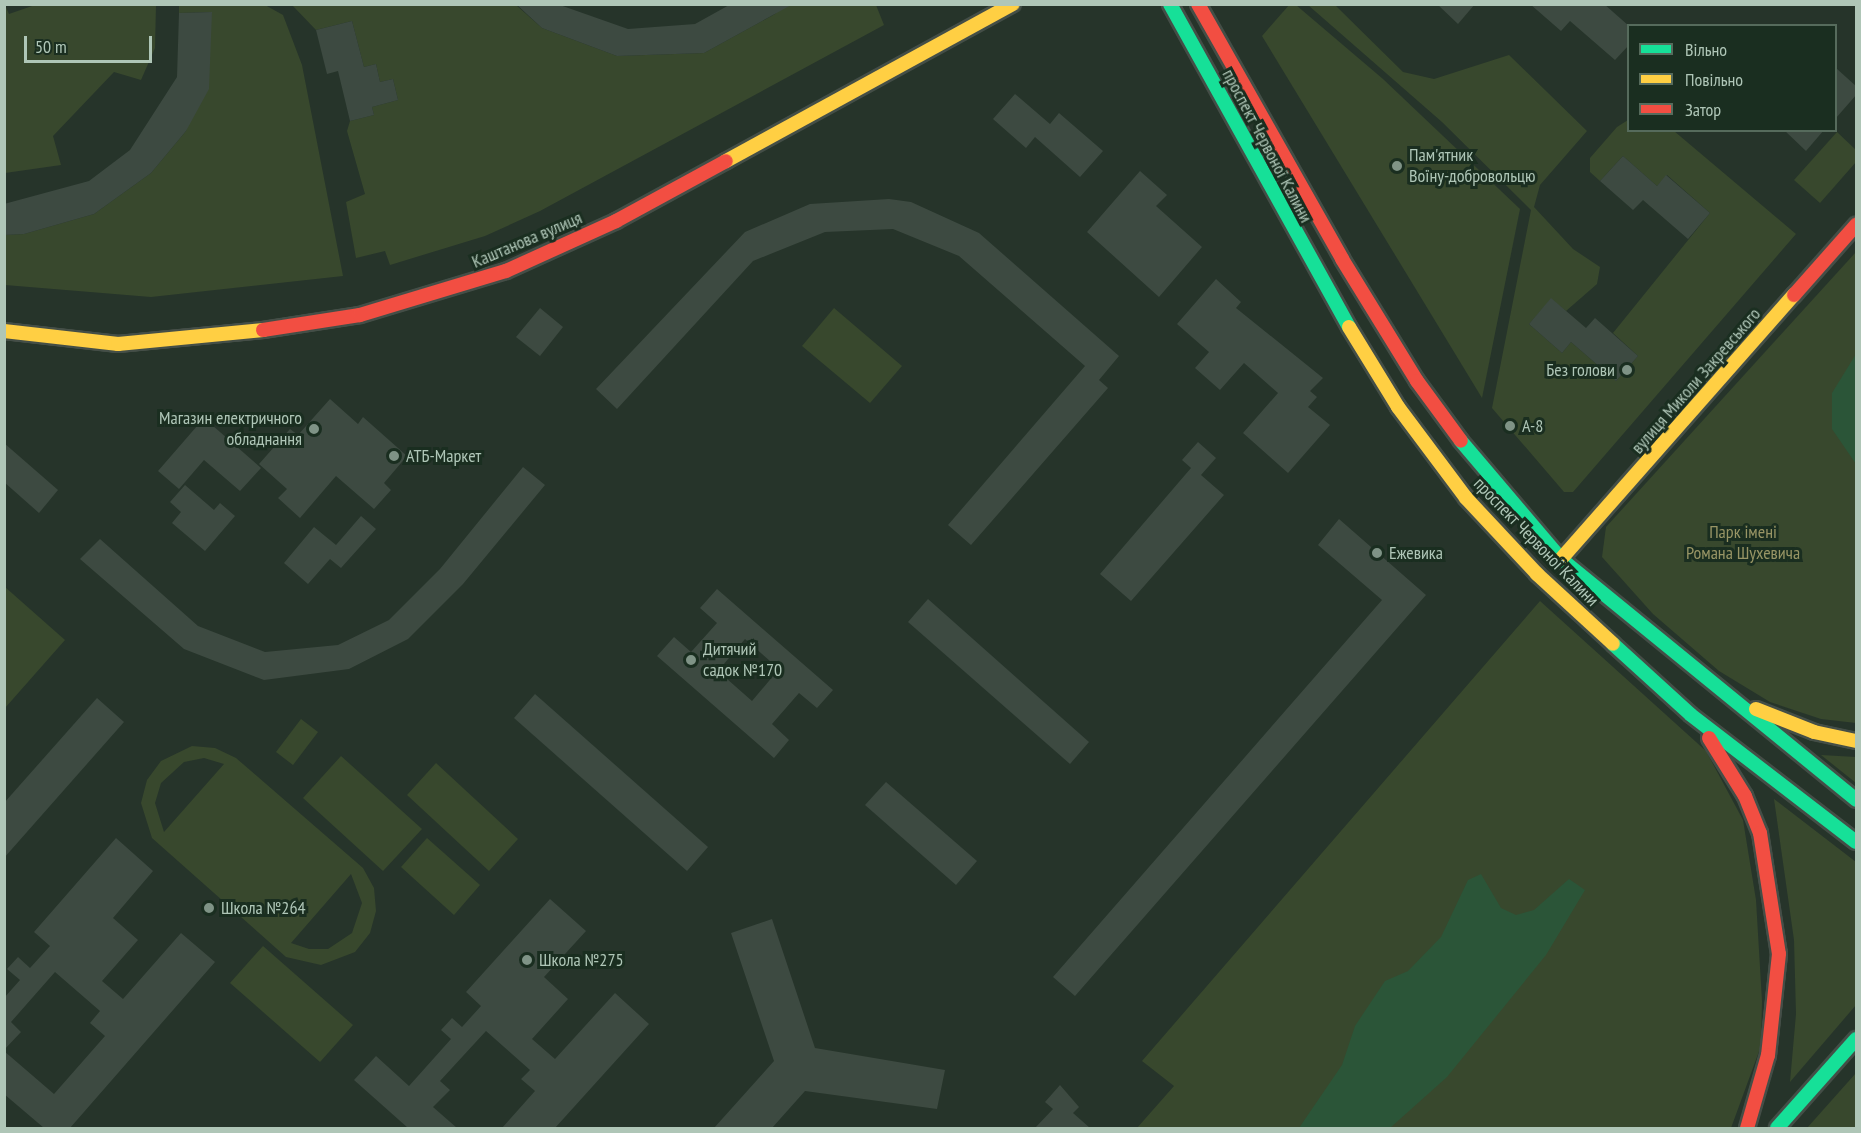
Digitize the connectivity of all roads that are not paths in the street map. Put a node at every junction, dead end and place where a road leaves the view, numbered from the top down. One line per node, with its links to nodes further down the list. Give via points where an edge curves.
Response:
1 (1013, 4): 5 (main road, Каштанова вулиця, via 616,221 506,272 360,315 208,338 118,344)
2 (1170, 4): 8 (main road, проспект Червоної Калини, via 1286,220 1398,407 1466,498 1514,550)
3 (1198, 4): 6 (main road, проспект Червоної Калини, via 1342,259 1417,381 1480,468)
4 (1857, 225): 6 (main road, вулиця Миколи Закревського)
5 (4, 331)
6 (1561, 559): 7 (main road, проспект Червоної Калини)
7 (1720, 693): 9 (main road, via 1815,732); 10 (main road, проспект Червоної Калини)
8 (1692, 715): 11 (main road, проспект Червоної Калини); 13 (main road, via 1745,796 1760,833 1774,912 1779,954 1768,1055)
9 (1857, 741)
10 (1857, 800)
11 (1857, 842)
12 (1857, 1039): 14 (main road)
13 (1747, 1128)
14 (1777, 1128)

